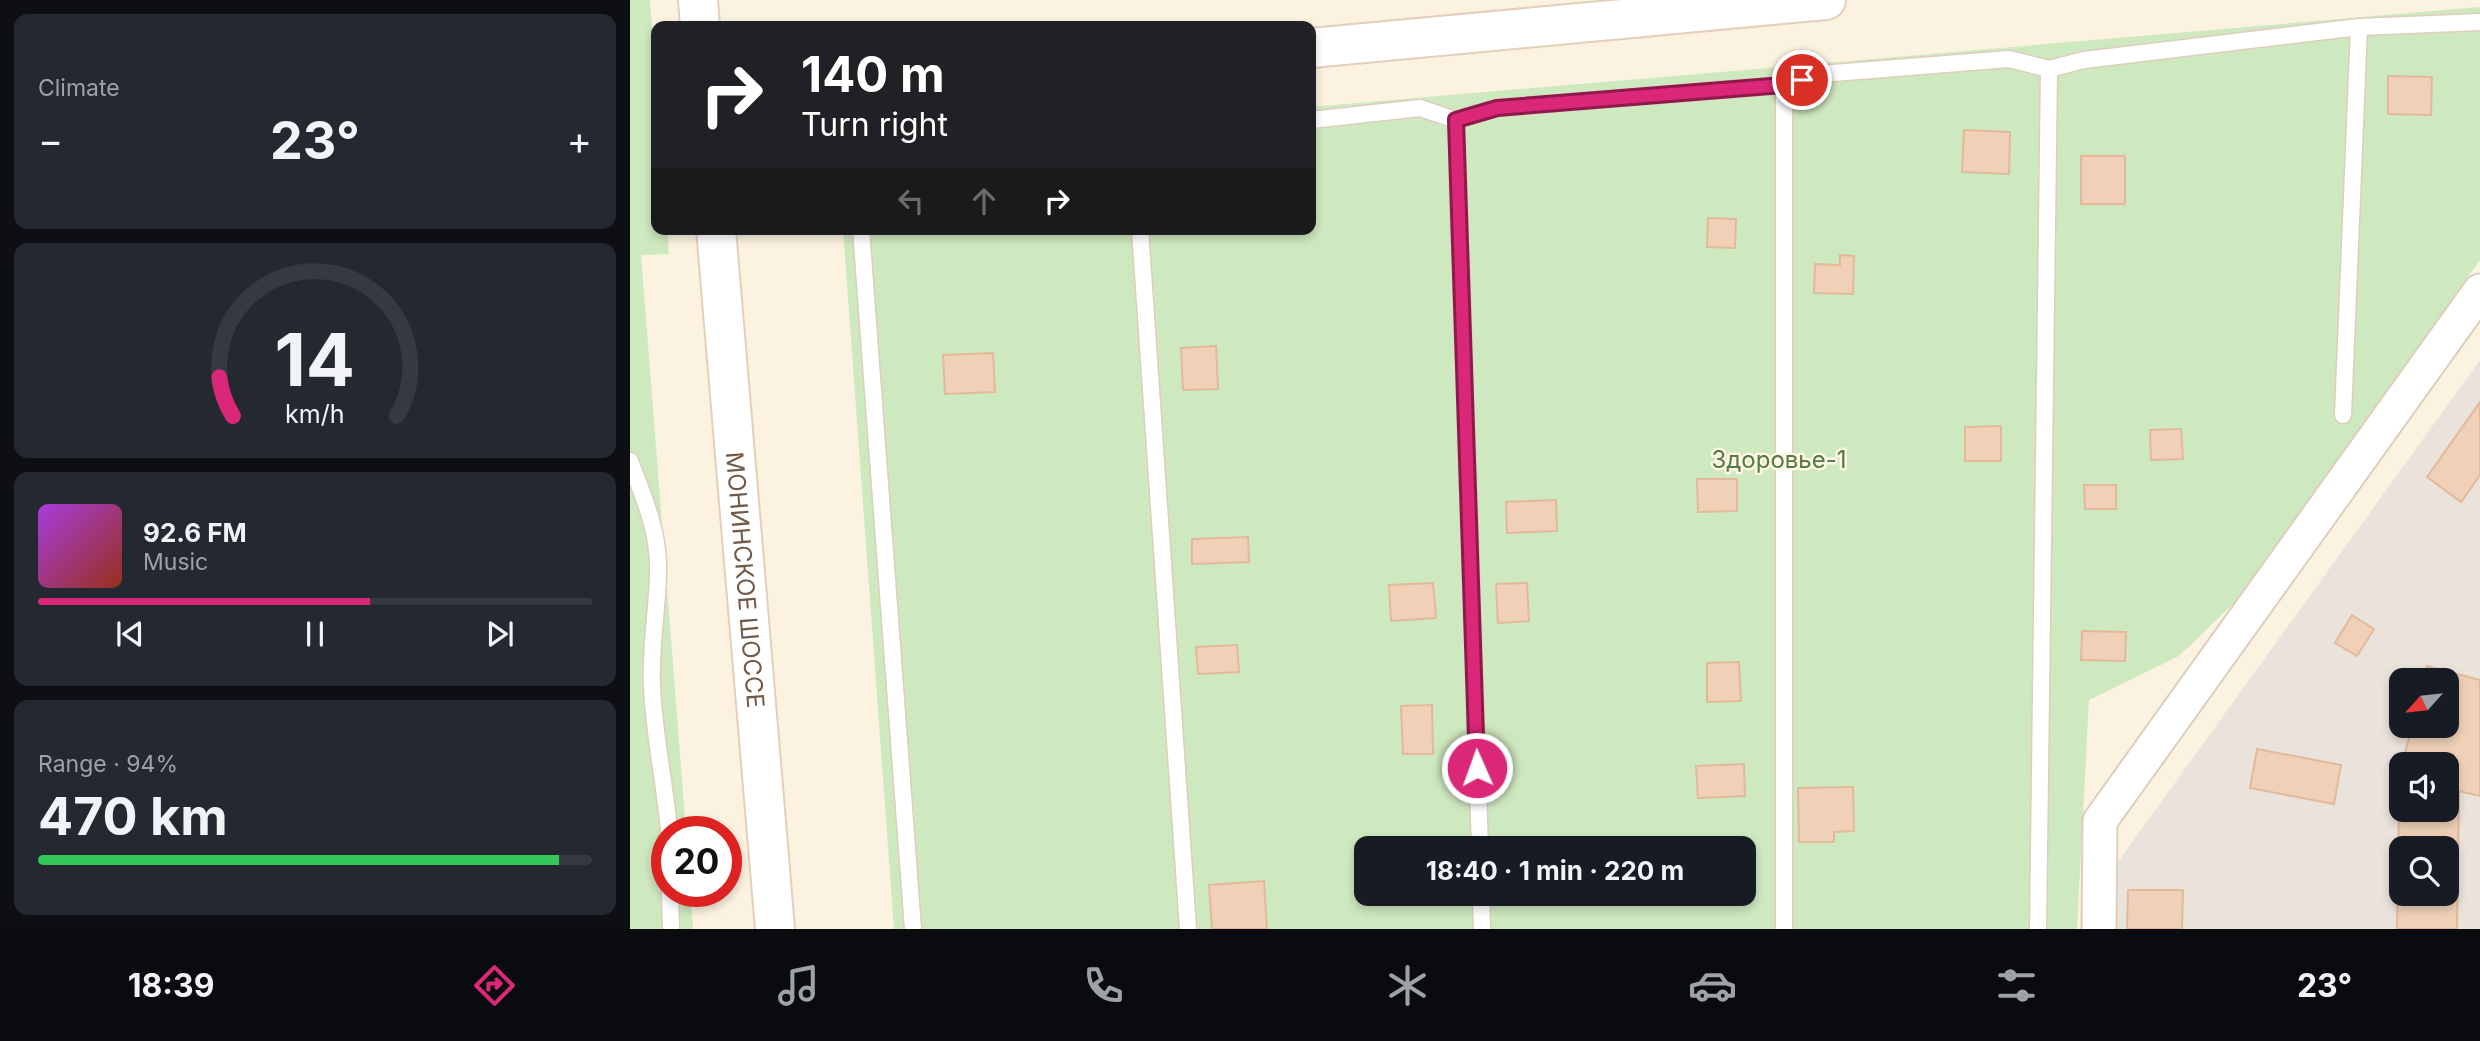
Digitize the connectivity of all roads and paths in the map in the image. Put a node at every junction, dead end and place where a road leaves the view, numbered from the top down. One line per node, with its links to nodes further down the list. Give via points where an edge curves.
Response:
1 (698, 0): 3 (main road)
2 (1826, 0): 6 (main road)
3 (700, 21)
4 (2480, 22): 5 (lane)
5 (2359, 27): 7 (lane, via 2084,60); 15 (lane)
6 (1316, 48)
7 (2049, 69): 8 (lane, via 2009,59 1821,74); 27 (lane)
8 (1784, 85): 10 (lane, via 1497,108); 26 (lane)
9 (1316, 119): 10 (lane, via 1420,108)
10 (1456, 120): 18 (lane)
11 (717, 235): 22 (main road, МОНИНСКОЕ ШОССЕ)
12 (861, 235): 23 (lane)
13 (1140, 235): 24 (lane)
14 (2480, 291): 28 (street, via 2099,821)
15 (2343, 415)
16 (630, 461): 17 (lane, via 652,517 656,549 652,688)
17 (667, 816)
18 (1480, 836)
19 (1481, 906): 25 (lane)
20 (670, 907): 21 (lane)
21 (671, 929)
22 (775, 929)
23 (913, 929)
24 (1188, 929)
25 (1482, 929)
26 (1784, 929)
27 (2038, 929)
28 (2099, 929)

